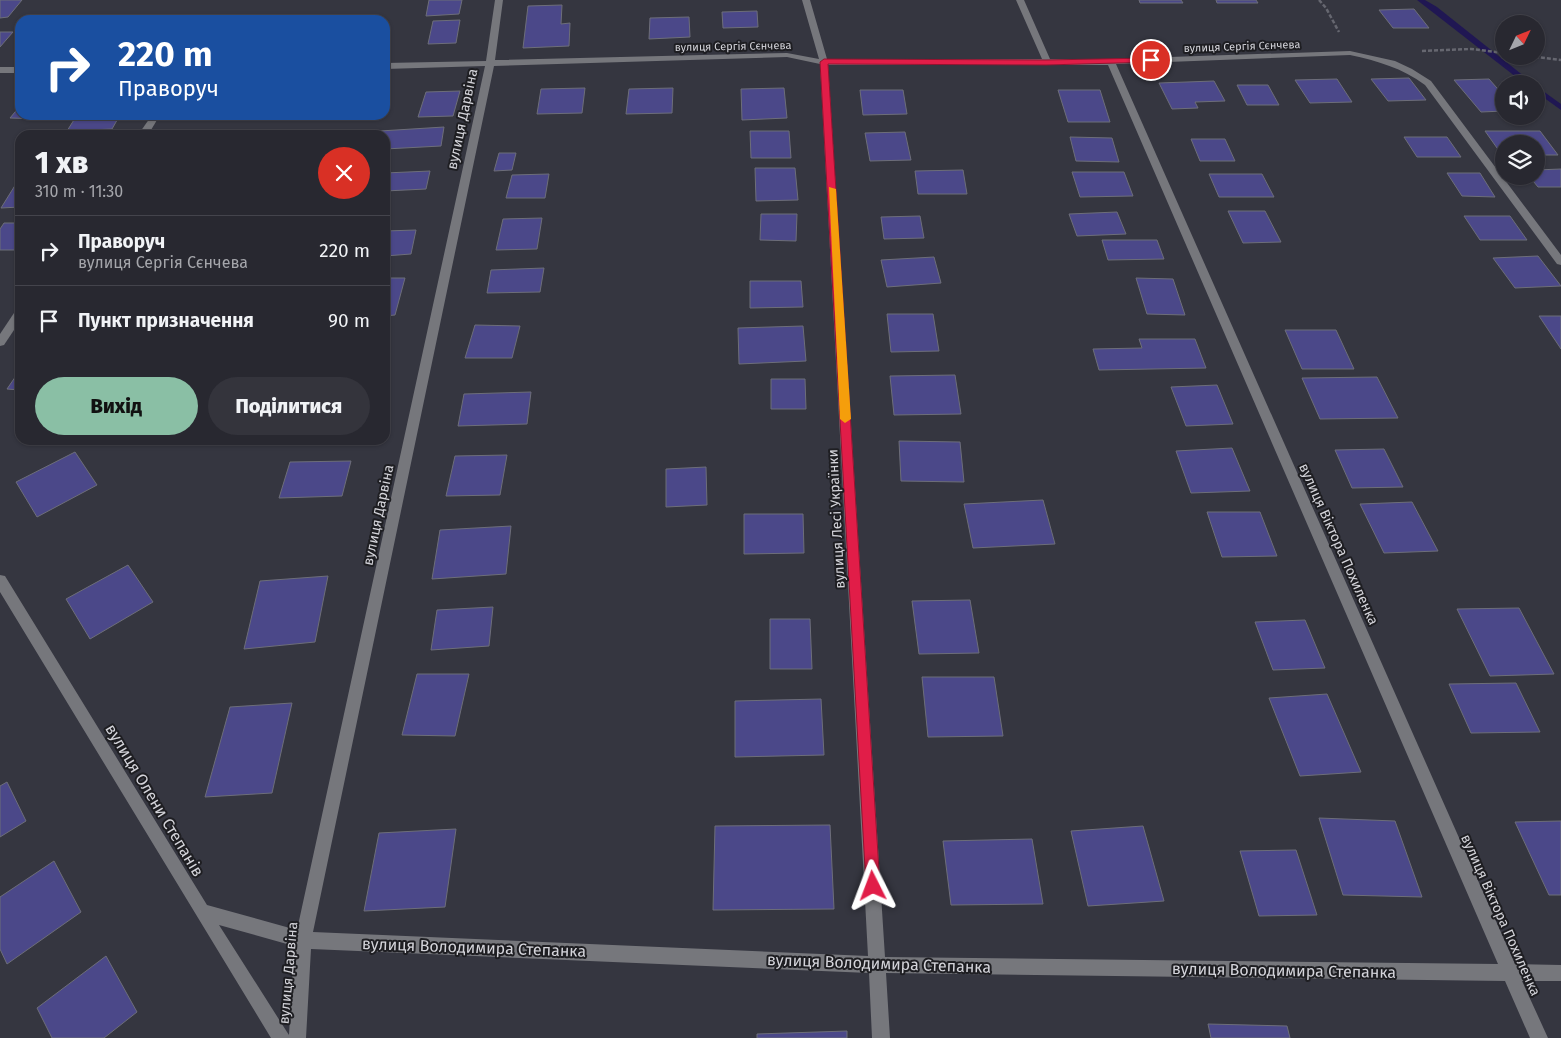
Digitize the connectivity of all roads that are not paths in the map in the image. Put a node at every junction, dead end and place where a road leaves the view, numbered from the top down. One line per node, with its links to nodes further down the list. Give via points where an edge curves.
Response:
1 (499, 0): 7 (street, вулиця Дарвіна)
2 (806, 0): 4 (street, вулиця Лесі Українки)
3 (1020, 0): 5 (street)
4 (824, 62): 5 (street, вулиця Сергія Сєнчева); 7 (street, вулиця Сергія Сєнчева, via 787,55); 17 (street, вулиця Лесі Українки)
5 (1046, 62): 6 (street, вулиця Сергія Сєнчева)
6 (1111, 62): 11 (street, вулиця Сергія Сєнчева, via 1350,53 1381,58 1410,69 1428,83); 18 (street, вулиця Віктора Похиленка)
7 (490, 63): 8 (street, вулиця Сергія Сєнчева); 16 (street, вулиця Дарвіна)
8 (390, 66)
9 (0, 70): 10 (street)
10 (15, 70)
11 (1561, 262)
12 (15, 320): 13 (street)
13 (0, 342)
14 (0, 580): 15 (street, вулиця Олени Степанів)
15 (202, 912): 16 (street, вулиця Володимира Степанка); 20 (street, вулиця Олени Степанів)
16 (303, 940): 17 (street, вулиця Володимира Степанка); 21 (street, вулиця Дарвіна)
17 (878, 965): 18 (street, вулиця Володимира Степанка); 22 (street, вулиця Лесі Українки)
18 (1510, 973): 19 (street, вулиця Володимира Степанка); 23 (street, вулиця Віктора Похиленка)
19 (1561, 973)
20 (281, 1038)
21 (297, 1038)
22 (881, 1038)
23 (1539, 1038)

